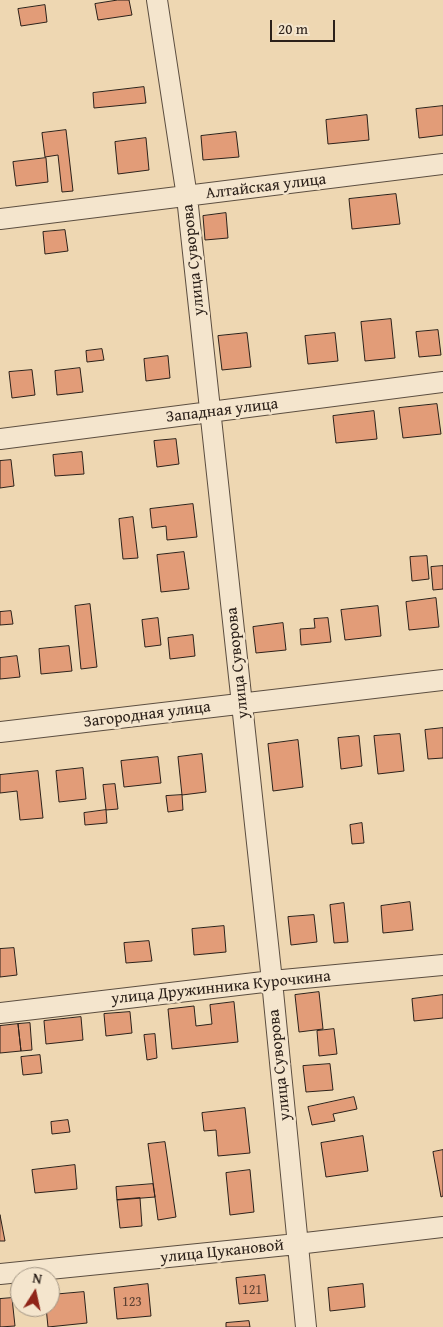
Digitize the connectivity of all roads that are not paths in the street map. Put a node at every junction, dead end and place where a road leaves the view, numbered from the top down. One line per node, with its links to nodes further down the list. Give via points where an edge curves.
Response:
1 (157, 0): 3 (street, улица Суворова)
2 (443, 164): 3 (street, Алтайская улица)
3 (187, 197): 4 (street, Алтайская улица); 6 (street, улица Суворова)
4 (0, 219)
5 (443, 382): 6 (street, Западная улица)
6 (210, 412): 7 (street, Западная улица); 9 (street, улица Суворова)
7 (0, 439)
8 (443, 680): 9 (street, Загородная улица)
9 (242, 704): 10 (street, Загородная улица); 12 (street, улица Суворова)
10 (0, 732)
11 (443, 965): 12 (street, улица Дружинника Курочкина)
12 (272, 981): 13 (street, улица Дружинника Курочкина); 15 (street, улица Суворова)
13 (0, 1013)
14 (443, 1228): 15 (street, улица Цукановой)
15 (297, 1244): 16 (street, улица Цукановой); 17 (street, улица Суворова)
16 (0, 1274)
17 (306, 1327)

